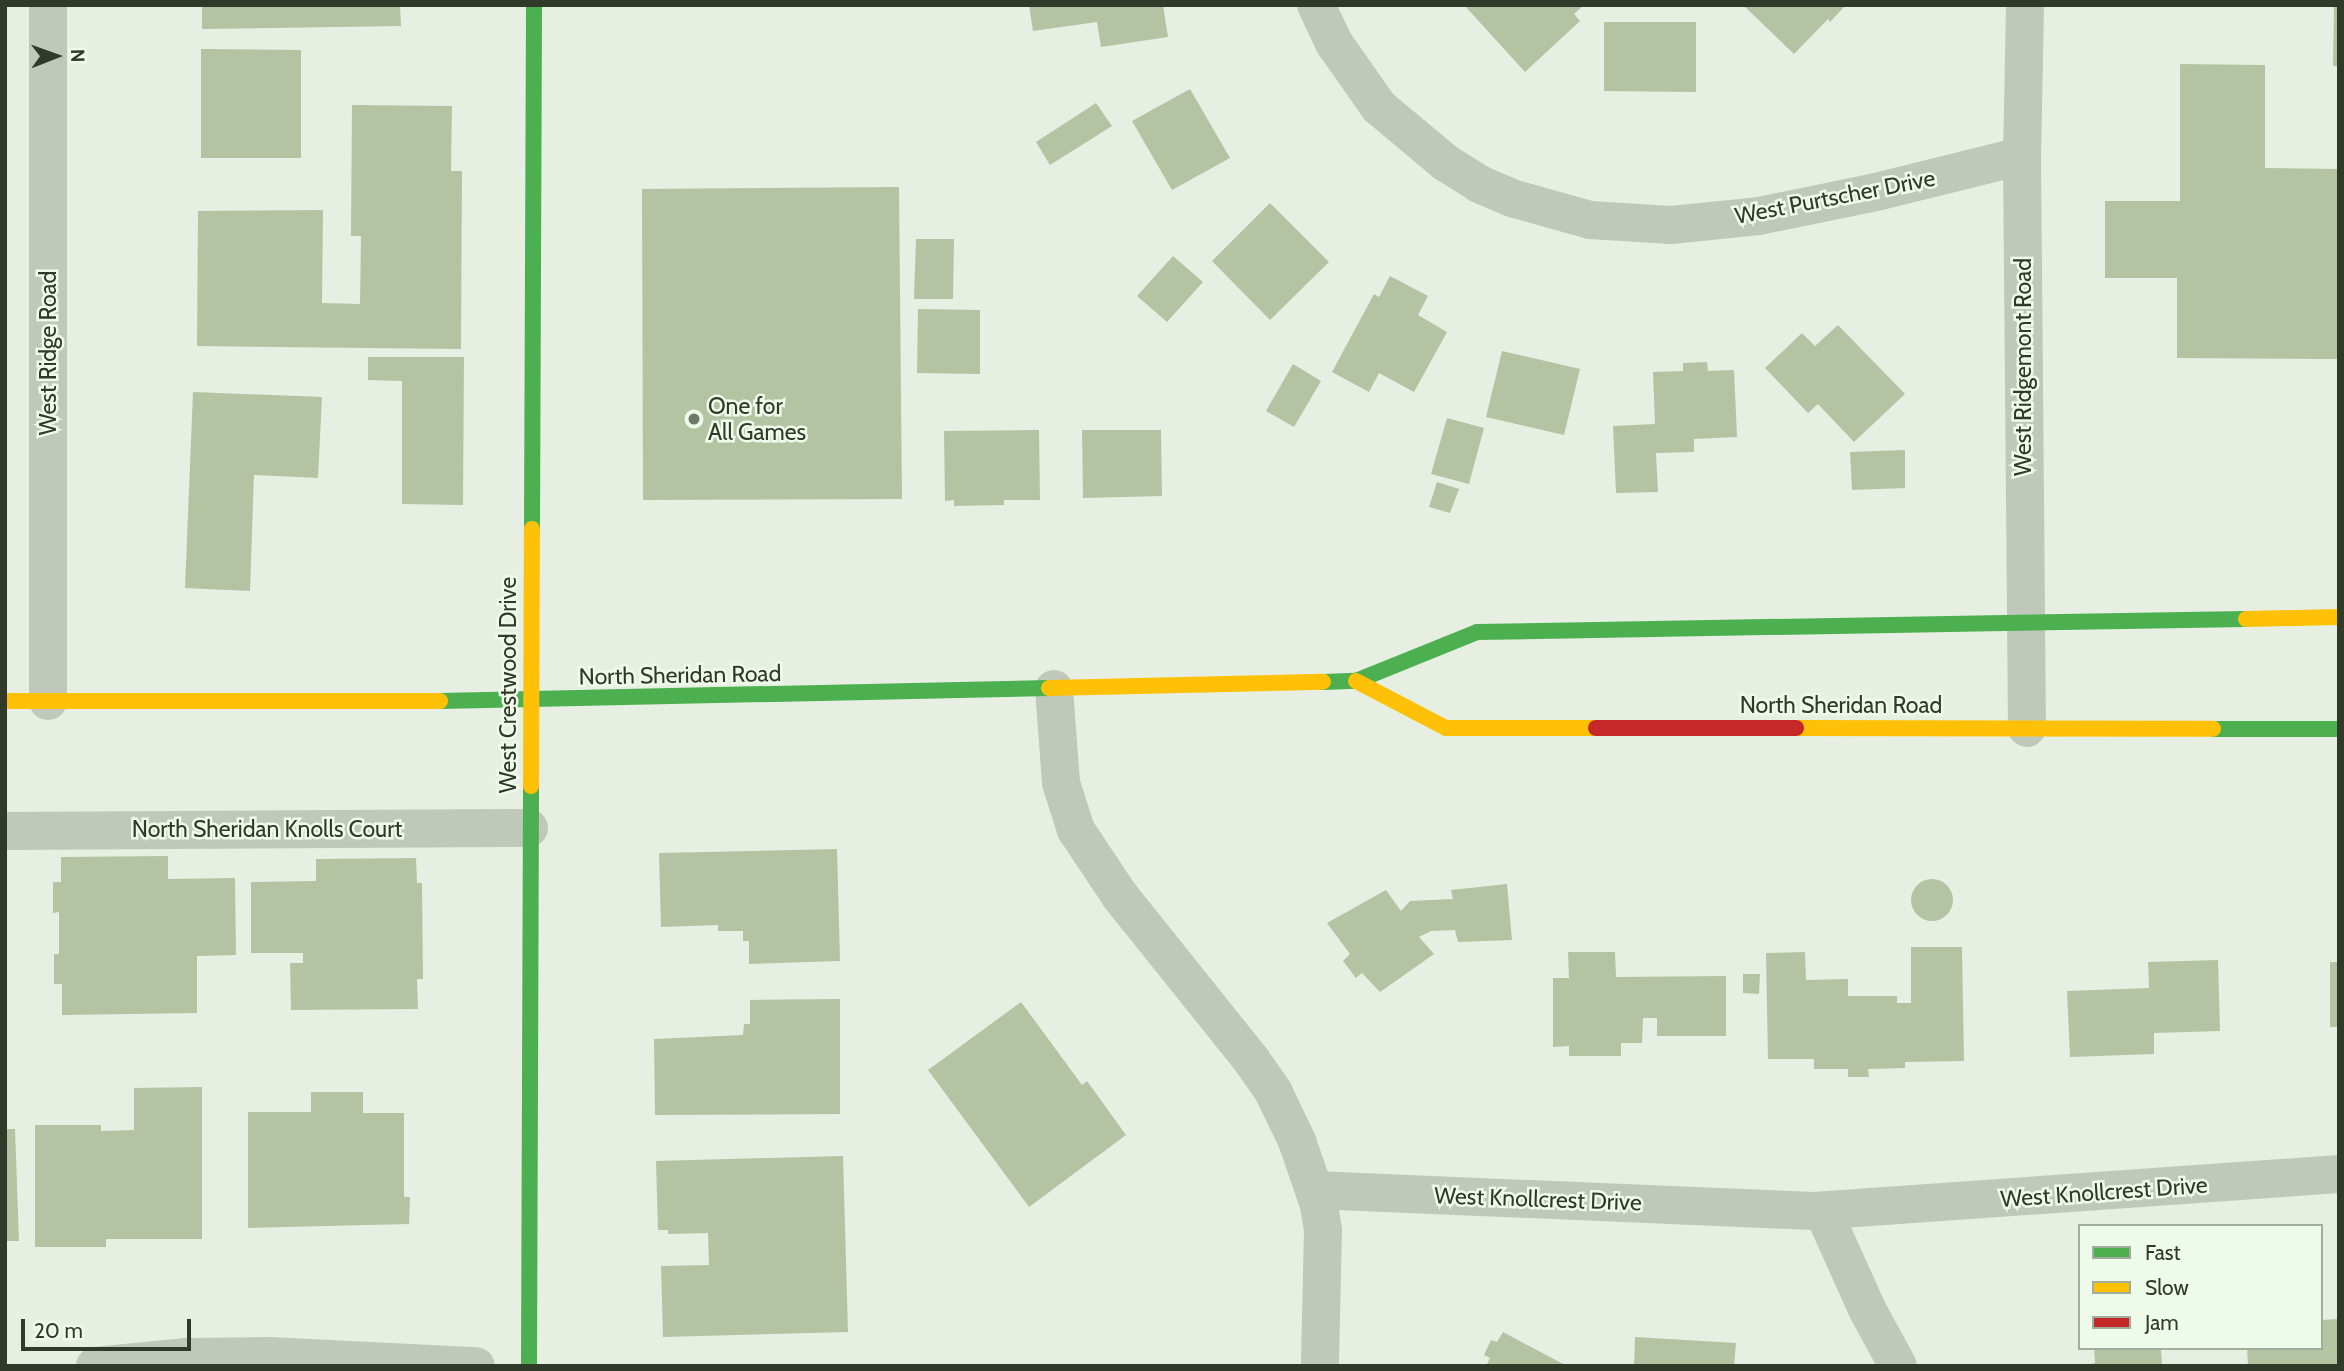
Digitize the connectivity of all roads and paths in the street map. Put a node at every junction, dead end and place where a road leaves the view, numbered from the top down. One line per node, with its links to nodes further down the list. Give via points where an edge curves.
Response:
1 (48, 5): 11 (street, West Ridge Road)
2 (534, 5): 12 (main road, West Crestwood Drive)
3 (1315, 5): 5 (street, West Purtscher Drive, via 1334,43 1379,107 1446,163 1515,200 1590,220 1671,225 1759,216)
4 (2025, 5): 5 (street, West Ridgemont Road)
5 (2022, 156): 7 (street, West Ridgemont Road)
6 (2339, 617): 7 (main road, North Sheridan Road)
7 (2025, 622): 8 (main road, North Sheridan Road, via 1477,632); 14 (street, West Ridgemont Road)
8 (1356, 681): 9 (main road, North Sheridan Road); 14 (main road, North Sheridan Road, via 1446,728)
9 (1054, 689): 12 (main road, North Sheridan Road); 20 (street, via 1061,783 1076,830 1120,896 1274,1093)
10 (5, 701): 11 (main road, North Sheridan Road)
11 (48, 701): 12 (main road, North Sheridan Road)
12 (531, 701): 17 (main road, West Crestwood Drive)
13 (2326, 712): 15 (main road)
14 (2027, 728): 15 (main road, North Sheridan Road)
15 (2274, 729): 16 (main road, North Sheridan Road)
16 (2339, 729)
17 (529, 828): 18 (street, North Sheridan Knolls Court); 22 (main road, West Crestwood Drive)
18 (5, 831)
19 (2339, 1174): 21 (street, West Knollcrest Drive)
20 (1314, 1190): 21 (street, West Knollcrest Drive); 26 (street, via 1324,1242)
21 (1823, 1211): 27 (street)
22 (529, 1365): 25 (street)
23 (95, 1366): 24 (street, via 185,1357 269,1356)
24 (476, 1366)
25 (490, 1366)
26 (1321, 1366)
27 (1898, 1366)

